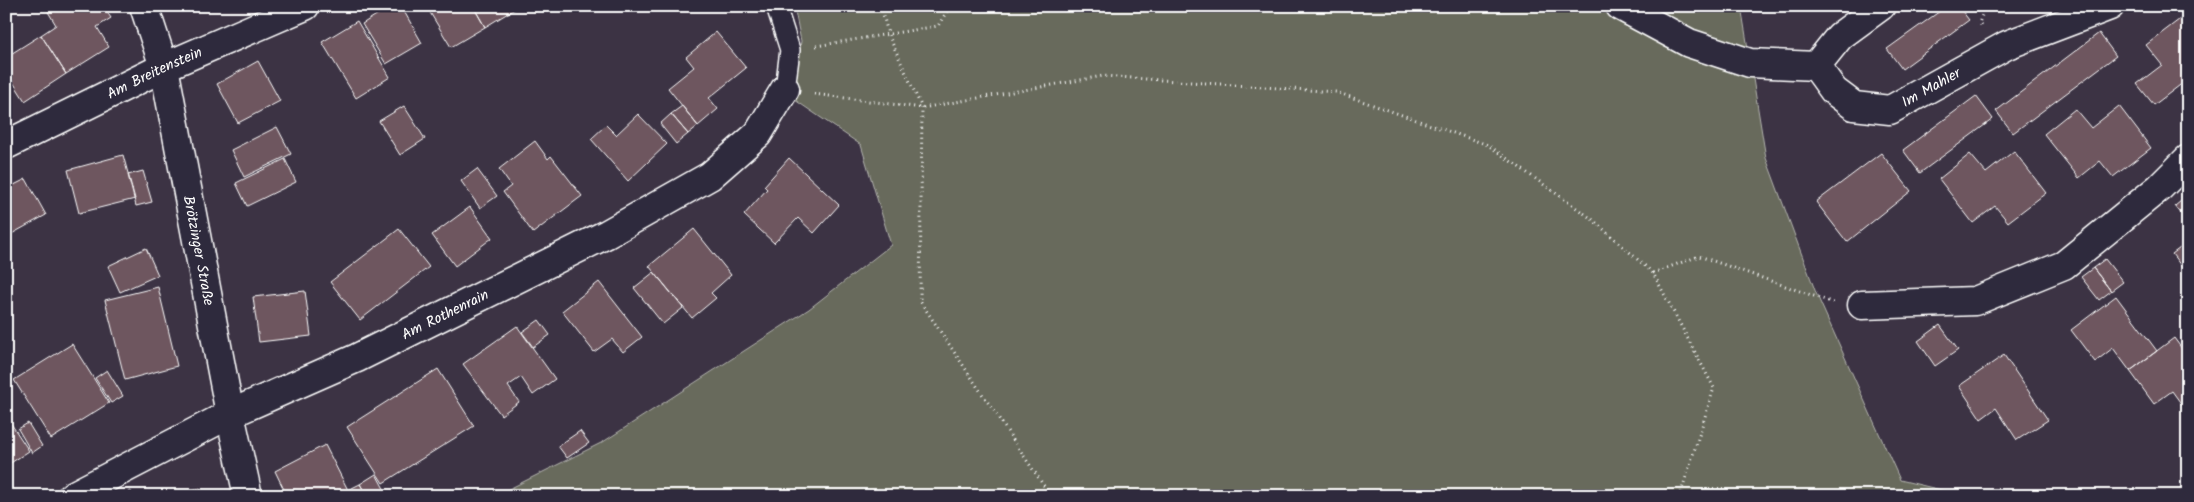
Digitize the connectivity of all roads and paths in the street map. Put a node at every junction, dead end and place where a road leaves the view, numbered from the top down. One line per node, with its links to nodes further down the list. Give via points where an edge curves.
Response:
1 (144, 6): 12 (street, Brötzinger Straße)
2 (306, 6): 12 (street, Am Breitenstein)
3 (776, 6): 10 (lane)
4 (881, 6): 9 (path)
5 (950, 6): 9 (path, via 938,26)
6 (1620, 6): 11 (street, via 1689,42 1750,63)
7 (1882, 6): 11 (street, via 1840,36)
8 (2110, 6): 11 (street, Im Mahler, via 2007,44 1890,110 1854,106 1834,91)
9 (888, 34): 10 (path); 14 (path)
10 (790, 50): 13 (lane)
11 (1816, 66)
12 (164, 67): 15 (street, Am Breitenstein); 20 (street, Brötzinger Straße)
13 (785, 90): 14 (path); 20 (street, Am Rothenrain, via 758,134 710,176 607,234 497,290 357,358)
14 (922, 108): 17 (path, via 1103,76 1336,92 1488,145 1592,219); 23 (path, via 920,301 1046,489)
15 (6, 145)
16 (2188, 159): 19 (street, via 2160,187 2064,266 1975,301)
17 (1653, 273): 18 (path, via 1699,256); 24 (path, via 1714,388)
18 (1830, 303)
19 (1862, 305)
20 (230, 414): 21 (street, Am Rothenrain); 22 (street, Brötzinger Straße)
21 (72, 496)
22 (248, 496)
23 (1047, 496)
24 (1680, 496)

